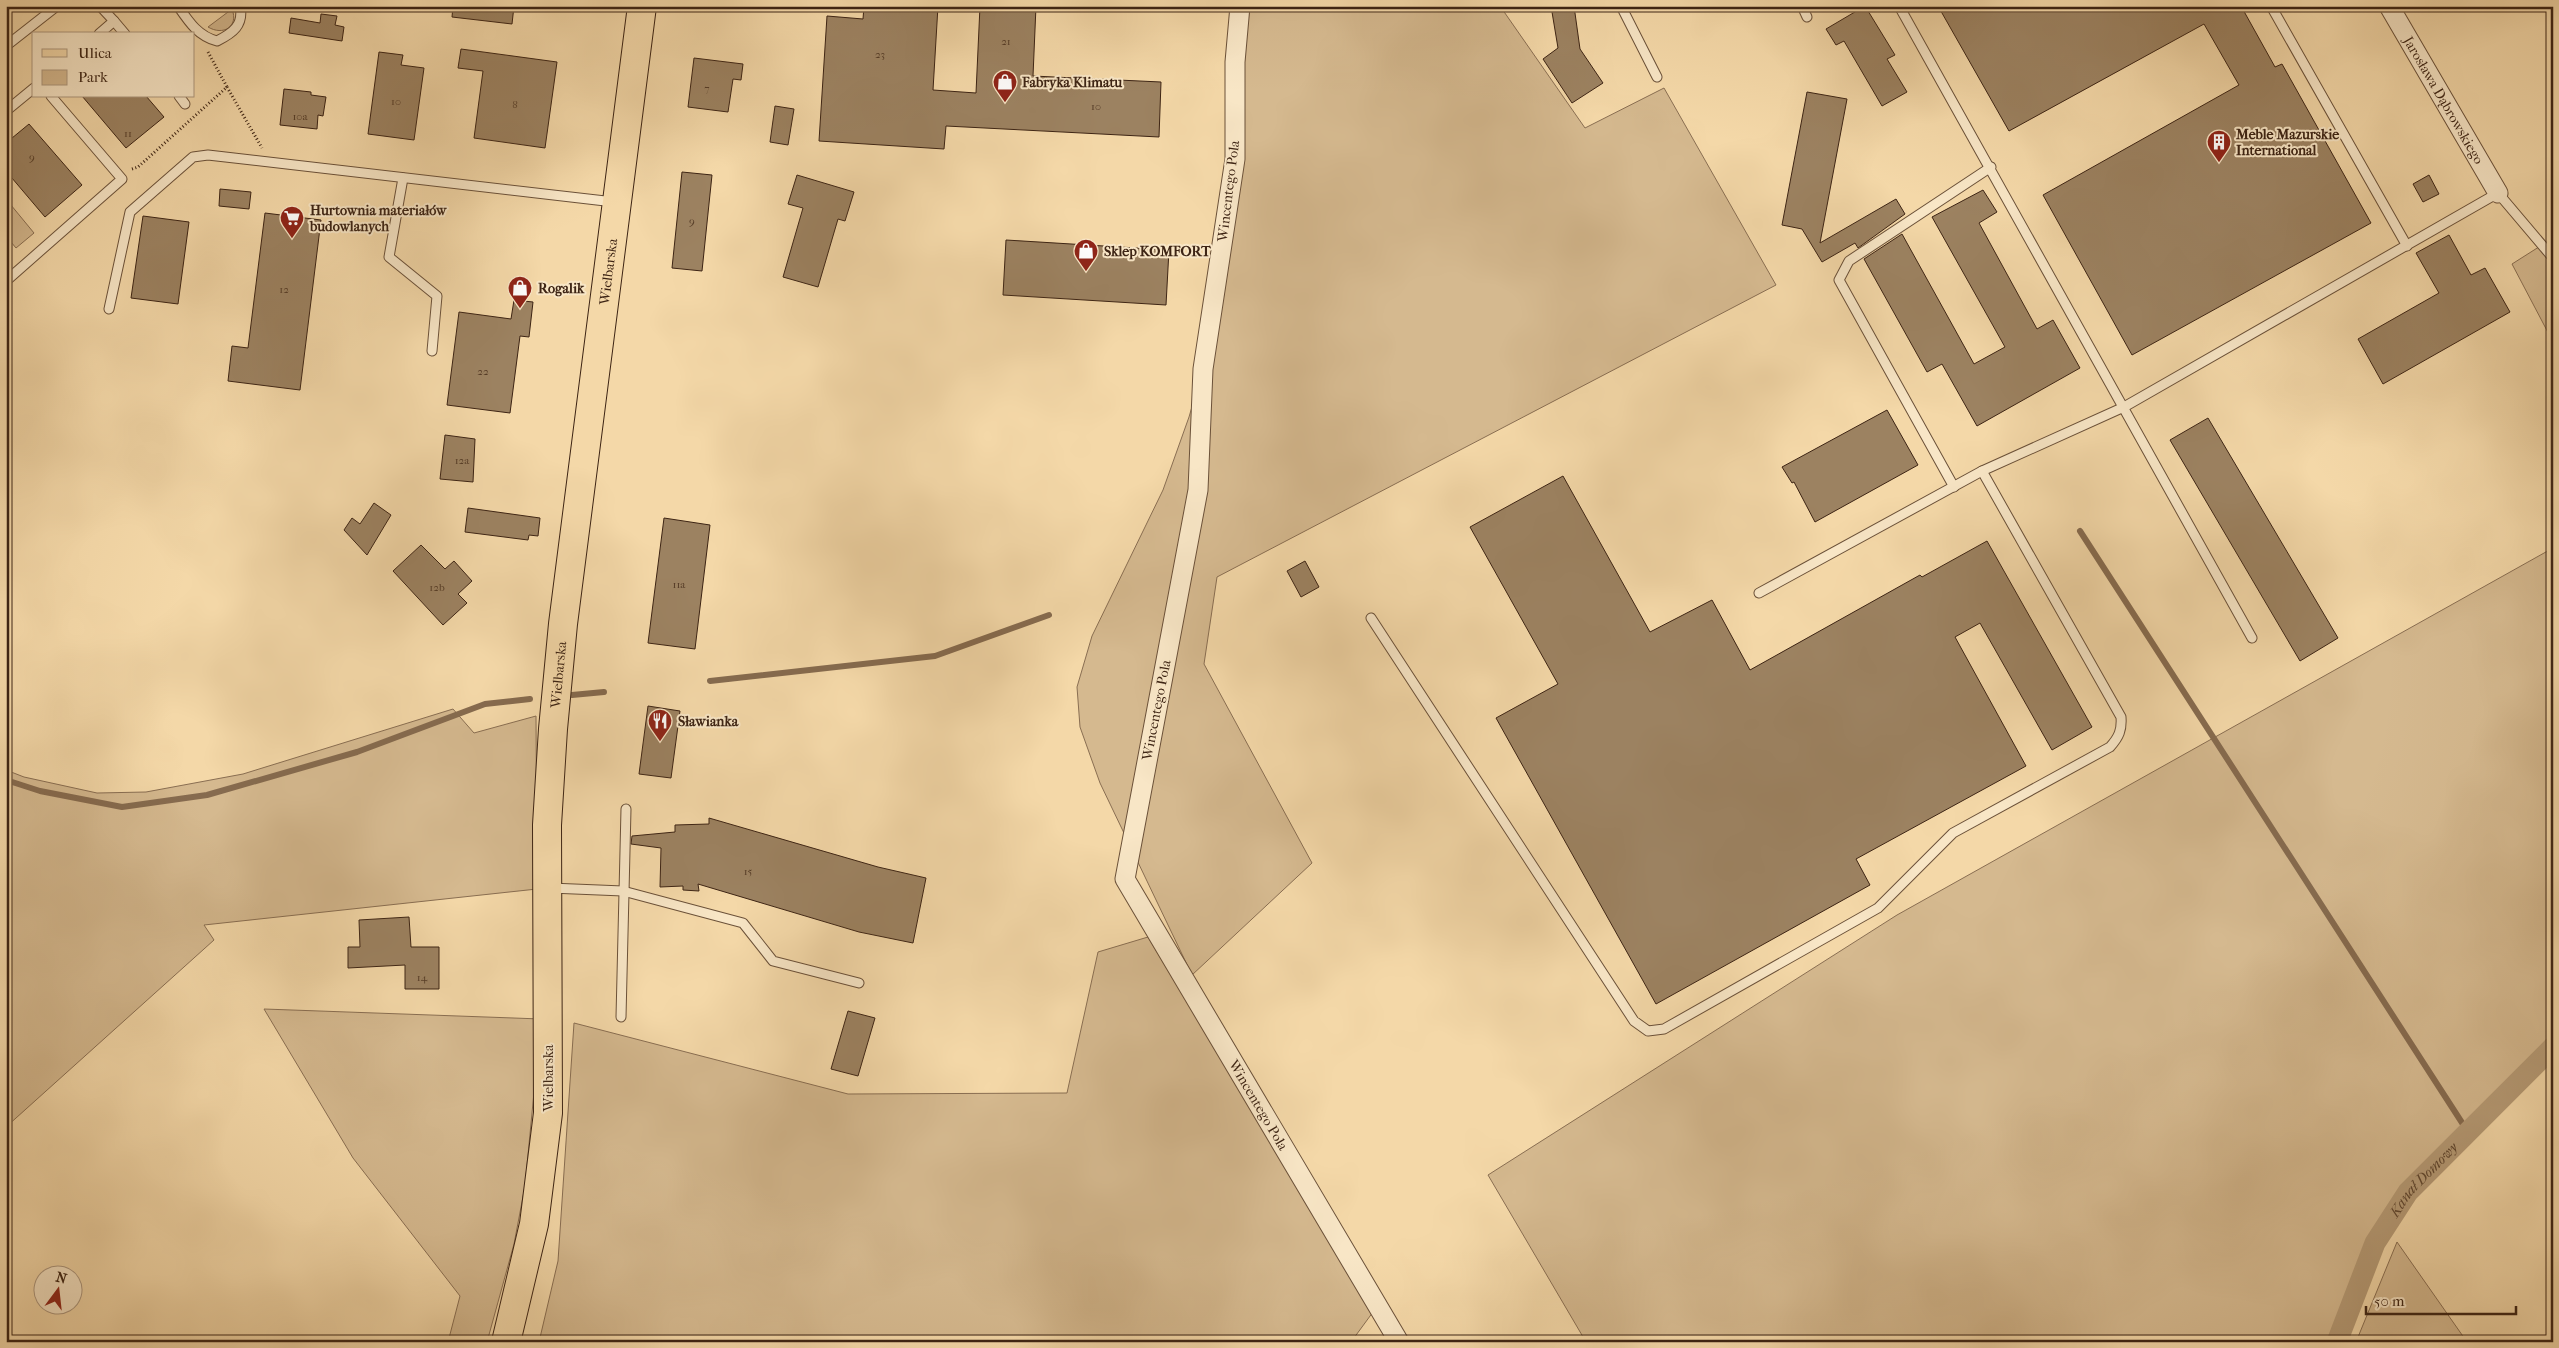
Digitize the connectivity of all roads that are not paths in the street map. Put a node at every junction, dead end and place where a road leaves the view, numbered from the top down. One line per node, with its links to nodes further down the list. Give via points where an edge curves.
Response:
1 (57, 6): 16 (lane)
2 (100, 6): 13 (lane)
3 (178, 6): 4 (lane, via 194,28 217,41 238,28 242,17)
4 (240, 6)
5 (642, 6): 26 (main road, Wielbarska)
6 (1240, 6): 44 (street, Wincentego Pola, via 1235,62 1235,158 1203,370 1198,490 1125,879)
7 (1621, 6): 17 (lane)
8 (1802, 6): 12 (lane)
9 (1900, 6): 23 (lane)
10 (2271, 6): 27 (lane)
11 (2389, 6): 25 (street, Jarosława Dąbrowskiego)
12 (1808, 17)
13 (114, 21): 14 (lane); 15 (lane)
14 (101, 32)
15 (123, 32)
16 (6, 46)
17 (1657, 77)
18 (32, 90): 22 (lane)
19 (53, 98): 29 (lane, via 122,179)
20 (180, 98): 21 (lane)
21 (185, 104)
22 (6, 111)
23 (1991, 167): 32 (lane); 34 (lane, via 1849,261 1839,280)
24 (403, 178): 26 (lane); 30 (lane, via 208,155 193,157 130,212); 31 (lane, via 389,257 437,296)
25 (2498, 193): 27 (lane); 28 (lane)
26 (617, 203): 39 (main road, Wielbarska, via 563,624 547,825)
27 (2408, 246): 32 (lane)
28 (2553, 258)
29 (6, 280)
30 (109, 310)
31 (432, 351)
32 (2124, 407): 33 (lane); 37 (lane)
33 (1982, 471): 34 (lane); 36 (lane, via 2121,717 2122,729 2118,738 2110,747 1953,833 1878,908 1664,1029 1648,1030 1634,1021)
34 (1954, 487): 35 (lane)
35 (1759, 593)
36 (1371, 618)
37 (2252, 638)
38 (626, 809): 40 (lane)
39 (548, 888): 40 (lane); 43 (main road, Wielbarska, via 548,1113 534,1224)
40 (623, 891): 41 (lane, via 743,923 773,961); 42 (lane)
41 (859, 983)
42 (620, 1017)
43 (506, 1342)
44 (1399, 1342)

